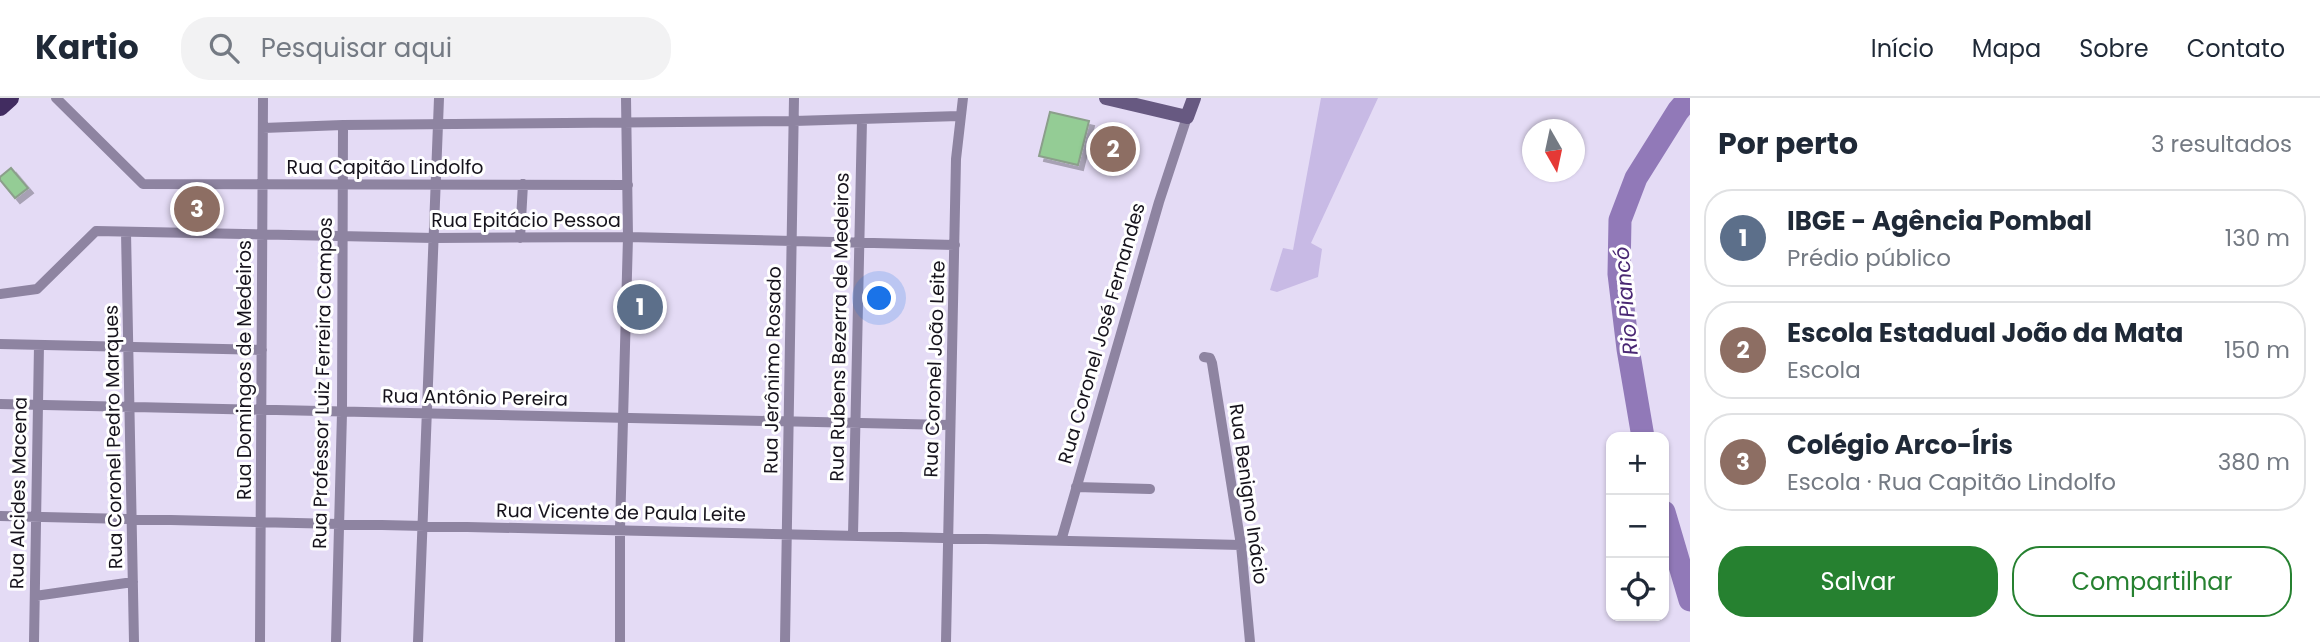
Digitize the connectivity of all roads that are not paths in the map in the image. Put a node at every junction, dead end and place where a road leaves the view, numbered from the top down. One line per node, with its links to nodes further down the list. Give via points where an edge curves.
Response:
1 (10, 98): 10 (highway)
2 (56, 98): 22 (street, Rua Capitão Lindolfo, via 143,184)
3 (263, 98): 18 (street, Rua Domingos de Medeiros)
4 (439, 98): 16 (street)
5 (626, 98): 15 (street)
6 (794, 98): 14 (street, Rua Jerônimo Rosado)
7 (963, 98): 11 (street, Rua Coronel João Leite)
8 (1106, 98): 12 (main road)
9 (1194, 98): 12 (main road, Rua Coronel José Fernandes)
10 (0, 107)
11 (959, 116): 13 (street); 32 (street, Rua Coronel João Leite)
12 (1187, 117): 49 (street, Rua Coronel José Fernandes)
13 (862, 120): 14 (street); 31 (street, Rua Rubens Bezerra de Medeiros)
14 (794, 121): 15 (street); 30 (street, Rua Jerônimo Rosado)
15 (626, 122): 16 (street); 23 (street)
16 (438, 124): 17 (street); 20 (street)
17 (343, 125): 18 (street); 19 (street, Rua Professor Luiz Ferreira Campos)
18 (263, 128): 22 (street, Rua Domingos de Medeiros)
19 (342, 184): 20 (street, Rua Capitão Lindolfo); 22 (street, Rua Capitão Lindolfo); 26 (street, Rua Professor Luiz Ferreira Campos)
20 (436, 184): 21 (street, Rua Capitão Lindolfo); 28 (street)
21 (523, 184): 23 (street, Rua Capitão Lindolfo); 29 (street)
22 (263, 185): 25 (street, Rua Domingos de Medeiros)
23 (628, 185): 27 (street)
24 (126, 232): 25 (street, Rua Epitácio Pessoa); 33 (street, Rua Epitácio Pessoa, via 96,232 37,289); 36 (street, Rua Coronel Pedro Marques)
25 (262, 235): 26 (street, Rua Epitácio Pessoa); 37 (street, Rua Domingos de Medeiros)
26 (341, 236): 28 (street, Rua Epitácio Pessoa); 43 (street, Rua Professor Luiz Ferreira Campos)
27 (628, 237): 29 (street, Rua Epitácio Pessoa); 30 (street, Rua Epitácio Pessoa); 45 (street)
28 (434, 238): 29 (street, Rua Epitácio Pessoa); 44 (street)
29 (520, 238)
30 (792, 242): 31 (street, Rua Epitácio Pessoa); 46 (street, Rua Jerônimo Rosado)
31 (858, 244): 32 (street, Rua Epitácio Pessoa); 47 (street, Rua Rubens Bezerra de Medeiros)
32 (955, 245): 48 (street, Rua Coronel João Leite)
33 (0, 294)
34 (0, 344): 35 (street)
35 (39, 345): 36 (street); 40 (street, Rua Alcides Macena)
36 (128, 347): 37 (street); 41 (street, Rua Coronel Pedro Marques)
37 (262, 350): 42 (street, Rua Domingos de Medeiros)
38 (1204, 357): 62 (street, Rua Benigno Inácio, via 1212,363)
39 (0, 404): 40 (street, Rua Antônio Pereira)
40 (36, 405): 41 (street, Rua Antônio Pereira); 52 (street, Rua Alcides Macena)
41 (131, 408): 42 (street, Rua Antônio Pereira); 53 (street, Rua Coronel Pedro Marques)
42 (262, 411): 43 (street, Rua Antônio Pereira); 54 (street, Rua Domingos de Medeiros)
43 (342, 413): 44 (street, Rua Antônio Pereira); 55 (street, Rua Professor Luiz Ferreira Campos)
44 (427, 414): 45 (street, Rua Antônio Pereira); 56 (street)
45 (624, 416): 46 (street, Rua Antônio Pereira); 57 (street)
46 (788, 421): 47 (street, Rua Antônio Pereira); 58 (street, Rua Jerônimo Rosado)
47 (855, 423): 48 (street, Rua Antônio Pereira); 59 (street, Rua Rubens Bezerra de Medeiros)
48 (949, 425): 60 (street, Rua Coronel João Leite)
49 (1076, 487): 50 (street, Rua Coronel José Fernandes); 61 (street, Rua Coronel José Fernandes)
50 (1150, 489)
51 (0, 516): 52 (street, Rua Vicente de Paula Leite)
52 (36, 517): 53 (street, Rua Vicente de Paula Leite); 64 (street, Rua Alcides Macena)
53 (132, 519): 54 (street, Rua Vicente de Paula Leite); 63 (street, Rua Coronel Pedro Marques)
54 (260, 522): 55 (street, Rua Vicente de Paula Leite); 67 (street, Rua Domingos de Medeiros)
55 (338, 523): 56 (street, Rua Vicente de Paula Leite); 68 (street, Rua Professor Luiz Ferreira Campos)
56 (423, 525): 57 (street, Rua Vicente de Paula Leite); 69 (street)
57 (620, 529): 58 (street, Rua Vicente de Paula Leite); 70 (street)
58 (788, 533): 59 (street, Rua Vicente de Paula Leite); 71 (street, Rua Jerônimo Rosado)
59 (853, 535): 60 (street, Rua Vicente de Paula Leite)
60 (948, 538): 61 (street, Rua Vicente de Paula Leite); 72 (street, Rua Coronel João Leite)
61 (1061, 541): 62 (street, Rua Vicente de Paula Leite)
62 (1241, 545): 73 (street, Rua Benigno Inácio)
63 (133, 582): 64 (street); 66 (street, Rua Coronel Pedro Marques)
64 (35, 596): 65 (street, Rua Alcides Macena)
65 (34, 642)
66 (134, 642)
67 (260, 642)
68 (337, 642)
69 (418, 642)
70 (620, 642)
71 (785, 642)
72 (946, 642)
73 (1250, 642)

